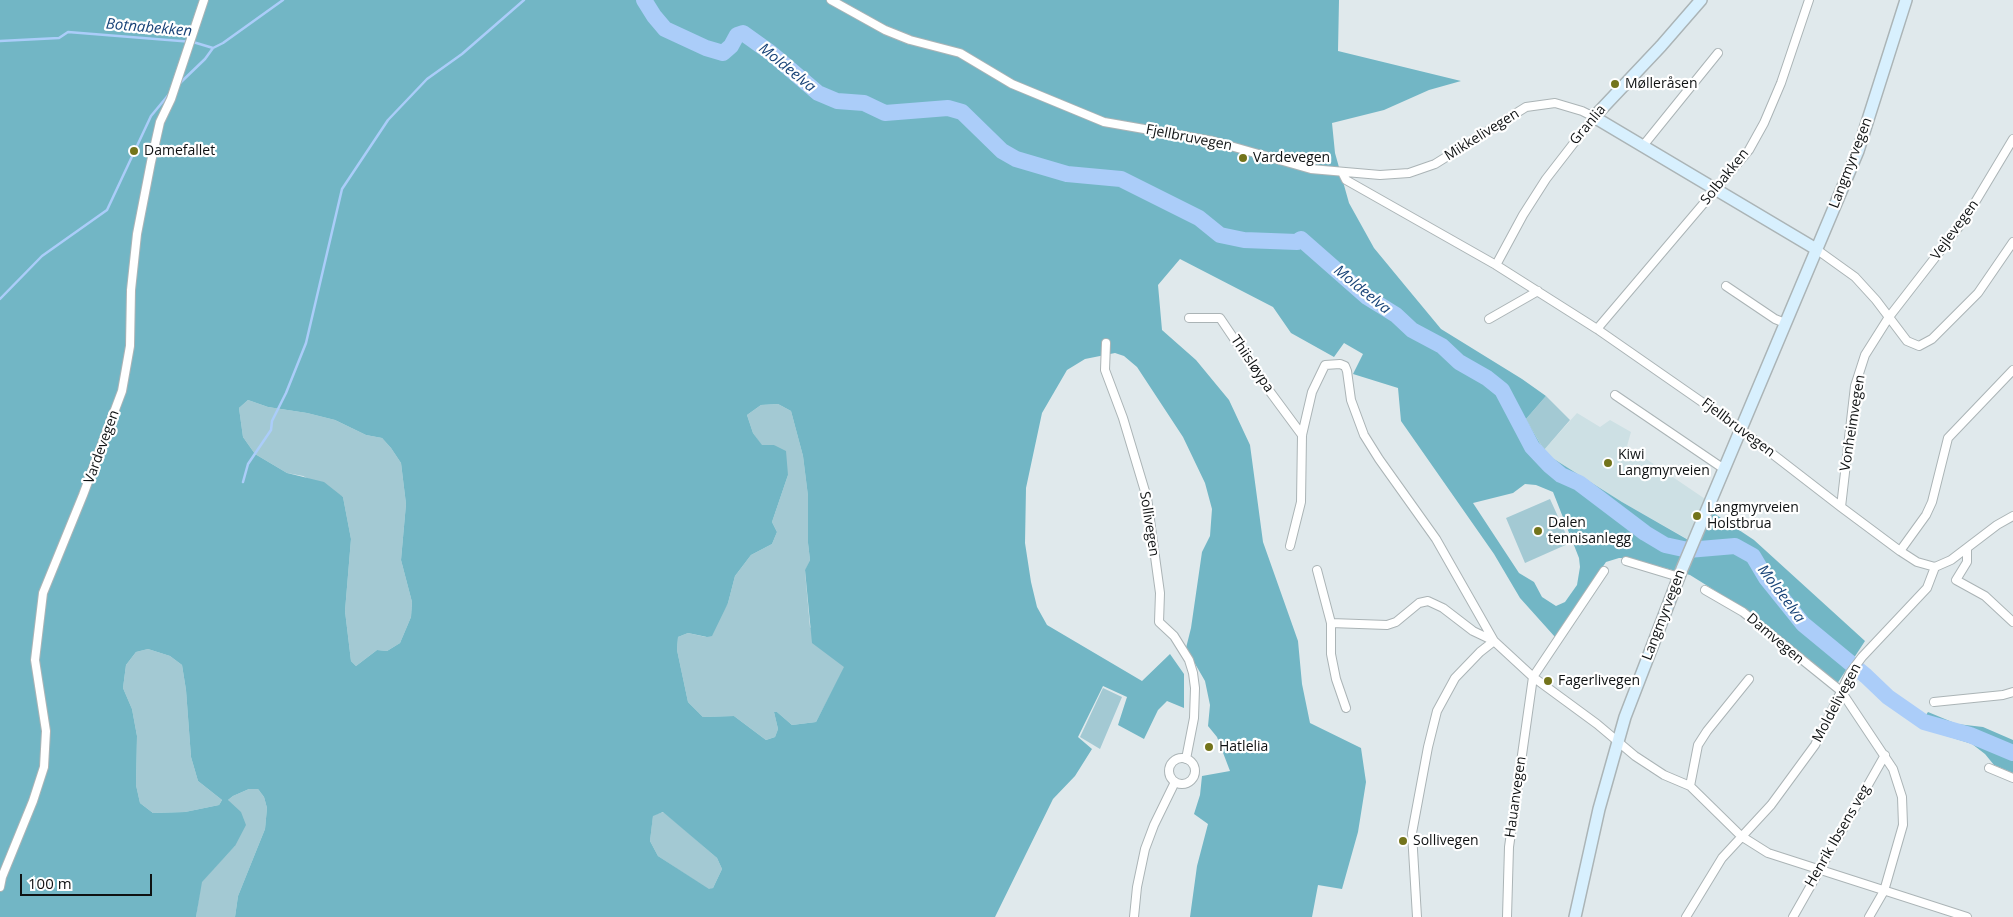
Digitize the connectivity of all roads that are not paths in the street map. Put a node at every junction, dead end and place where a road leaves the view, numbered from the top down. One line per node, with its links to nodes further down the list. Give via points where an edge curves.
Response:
1 (204, 0): 57 (street, Vardevegen, via 160,122 141,211 131,290 130,346 122,391 43,593 35,660 46,731 44,767)
2 (831, 0): 10 (street, Fjellbruvegen, via 885,30 960,53 1012,84 1104,122 1213,142 1311,169)
3 (1701, 0): 7 (main road, Granlia)
4 (1809, 0): 11 (street, Solbakken, via 1787,68 1764,123 1748,150)
5 (1906, 0): 13 (main road, Langmyrvegen, via 1866,128)
6 (1718, 53): 9 (street)
7 (1594, 117): 9 (main road, Mikkelivegen); 10 (street, Mikkelivegen, via 1555,103 1526,107 1435,164 1409,172 1380,175); 14 (street, Granlia, via 1523,214)
8 (2013, 139): 17 (street, Vejlevegen, via 1965,219)
9 (1642, 147): 11 (main road, Mikkelivegen)
10 (1342, 172): 14 (street, Fjellbruvegen, via 1346,180)
11 (1716, 190): 13 (main road, Mikkelivegen); 21 (street, Solbakken)
12 (2013, 242): 17 (street, Mikkelivegen, via 1978,293 1926,343 1919,346 1911,344)
13 (1816, 249): 17 (street, Mikkelivegen, via 1855,277); 20 (main road, Langmyrvegen)
14 (1496, 264): 16 (street, Fjellbruvegen)
15 (1726, 286): 20 (street)
16 (1538, 291): 19 (street); 21 (street, Fjellbruvegen)
17 (1890, 317): 28 (street, Vonheimvegen, via 1865,355 1855,386)
18 (1189, 318): 26 (street, Thiisløypa, via 1220,318)
19 (1489, 319)
20 (1785, 323): 25 (main road, Langmyrvegen)
21 (1598, 329): 25 (street, Fjellbruvegen)
22 (1106, 343): 50 (street, Sollivegen, via 1105,370 1147,498 1160,593 1159,622 1174,636 1193,673 1194,718)
23 (2013, 370): 32 (street, via 1948,438 1932,502)
24 (1615, 395): 27 (street)
25 (1741, 429): 27 (main road, Langmyrvegen); 28 (street, Fjellbruvegen)
26 (1302, 434): 30 (street, via 1301,502); 41 (street, via 1320,372 1326,365 1344,366 1351,400 1364,434 1436,540)
27 (1724, 469): 37 (main road, Langmyrvegen)
28 (1841, 507): 32 (street, Fjellbruvegen)
29 (2013, 516): 31 (street)
30 (1290, 546)
31 (1967, 548): 34 (street); 39 (street, via 1967,562 1956,580 1984,596)
32 (1900, 550): 34 (street, Fjellbruvegen, via 1917,562)
33 (1626, 561): 37 (street)
34 (1935, 567): 44 (street, Moldelivegen, via 1927,588 1859,660)
35 (1317, 570): 40 (street)
36 (1604, 571): 42 (street)
37 (1681, 573): 48 (main road, Langmyrvegen)
38 (1705, 590): 44 (street, Damvegen, via 1743,612)
39 (2013, 622)
40 (1331, 623): 41 (street, via 1387,625 1396,622 1419,603 1428,601); 47 (street, via 1331,654)
41 (1494, 641): 42 (street); 61 (street, via 1455,678 1437,711 1412,833)
42 (1533, 677): 48 (street); 62 (street, Hauanvegen, via 1509,846)
43 (1749, 679): 54 (street, via 1702,739 1696,751)
44 (1841, 691): 49 (street, Damvegen); 55 (street, Moldelivegen, via 1815,746 1771,805)
45 (2013, 692): 46 (street)
46 (1934, 702)
47 (1346, 708)
48 (1616, 741): 54 (street, via 1658,772); 63 (main road, Langmyrvegen)
49 (1884, 755): 56 (street, Henrik Ibsens veg); 58 (street, Damvegen, via 1900,789 1903,820)
50 (1186, 759): 53 (street, via 1176,760 1171,766); 53 (street, Sollivegen, via 1194,768 1194,775 1187,783)
51 (1989, 768): 52 (street)
52 (2013, 778)
53 (1175, 782): 60 (street, via 1145,849)
54 (1690, 786): 55 (street)
55 (1740, 836): 56 (street, via 1768,853); 64 (street, Moldelivegen, via 1722,858)
56 (1819, 870): 58 (street); 65 (street, Henrik Ibsens veg)
57 (0, 887)
58 (1884, 891): 59 (street); 66 (street, Damvegen)
59 (1947, 914): 67 (street)
60 (1134, 917)
61 (1417, 917)
62 (1507, 917)
63 (1575, 917)
64 (1686, 917)
65 (1793, 917)
66 (1869, 917)
67 (1968, 917)

